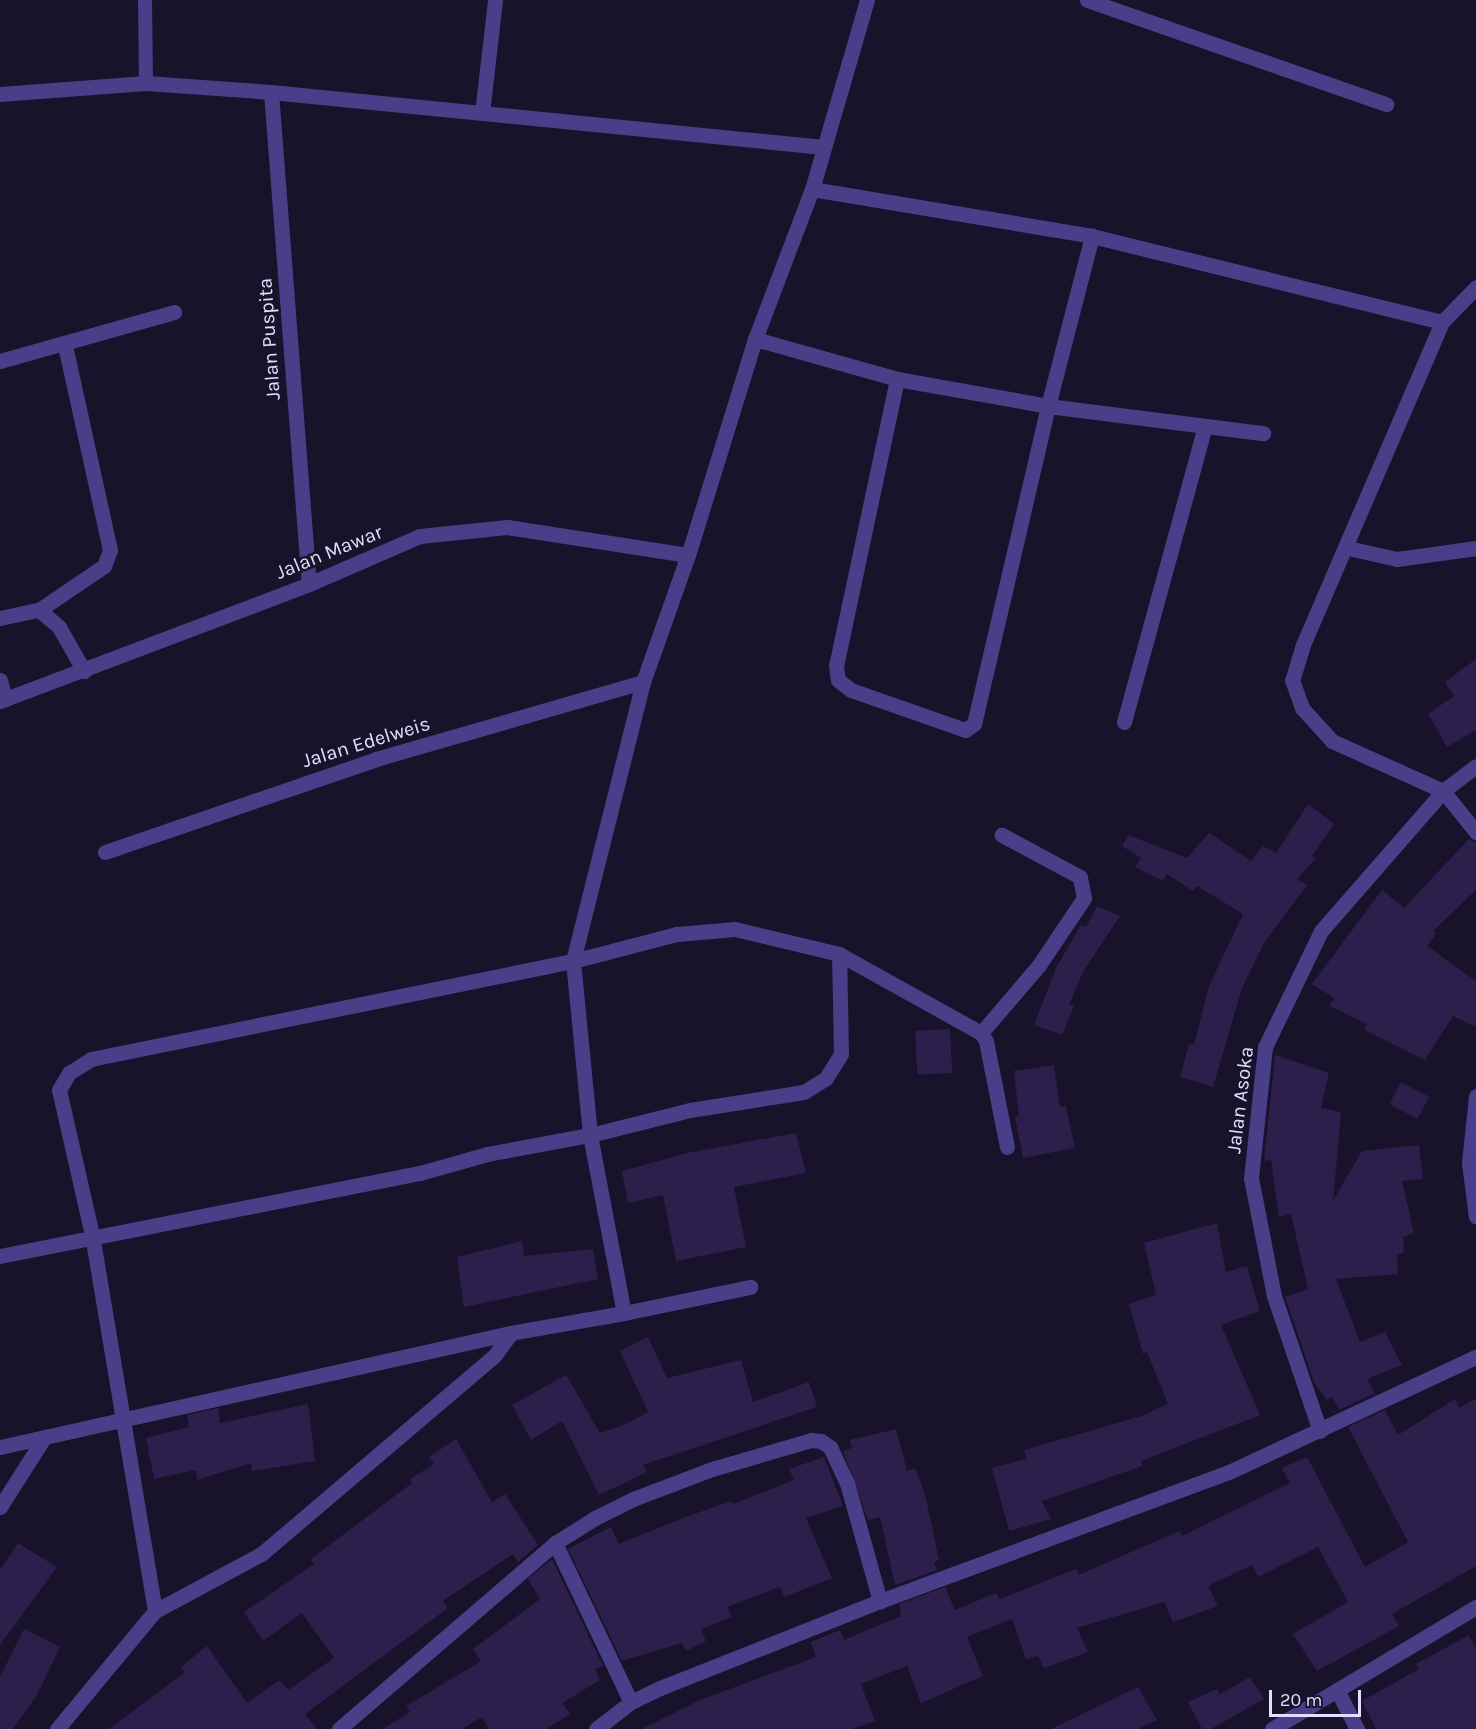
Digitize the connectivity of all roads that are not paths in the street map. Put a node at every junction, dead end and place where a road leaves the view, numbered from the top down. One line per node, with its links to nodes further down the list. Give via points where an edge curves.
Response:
1 (145, 0): 5 (lane)
2 (495, 0): 9 (street)
3 (867, 0): 10 (street)
4 (1087, 0): 8 (street)
5 (146, 83): 6 (street); 7 (street)
6 (271, 92): 9 (street); 26 (street, Jalan Puspita)
7 (0, 94)
8 (1386, 104)
9 (482, 113): 10 (street)
10 (823, 147): 11 (street)
11 (812, 189): 12 (street); 16 (street)
12 (1092, 236): 15 (street); 20 (street)
13 (1476, 287): 15 (street)
14 (174, 312): 17 (street)
15 (1442, 322): 23 (street)
16 (755, 339): 19 (street); 25 (street)
17 (64, 346): 18 (street); 27 (street, via 110,550 104,566)
18 (0, 361)
19 (897, 379): 20 (street); 20 (street, via 836,666 838,680 851,690 955,729 965,730 974,724)
20 (1048, 406): 21 (street)
21 (1204, 429): 22 (street); 33 (street)
22 (1263, 433)
23 (1348, 548): 24 (street, via 1397,559); 35 (street, via 1303,645 1292,680 1302,708 1332,741)
24 (1476, 548)
25 (688, 555): 26 (street, Jalan Mawar, via 507,527 420,536); 31 (street)
26 (309, 584): 29 (street, Jalan Mawar)
27 (39, 610): 28 (street); 29 (street, via 59,627)
28 (0, 618)
29 (84, 671): 32 (street, Jalan Mawar)
30 (0, 680): 32 (street)
31 (643, 682): 38 (street, Jalan Edelweis, via 365,763); 40 (street)
32 (3, 700)
33 (1124, 722)
34 (1476, 766): 35 (street, Jalan Asoka)
35 (1443, 791): 36 (street); 53 (street, Jalan Asoka, via 1321,931 1265,1047 1251,1178 1274,1296)
36 (1476, 832)
37 (1002, 835): 41 (street, via 1080,877 1084,898 1039,965)
38 (105, 852)
39 (840, 954): 40 (street, via 735,929 678,934); 41 (street); 43 (street, via 841,1054 826,1078 804,1092 690,1110)
40 (573, 961): 43 (street); 46 (street, via 91,1059 69,1074 59,1090)
41 (981, 1033): 44 (street, via 986,1041)
42 (1476, 1096): 45 (street, via 1469,1163)
43 (590, 1135): 46 (street, via 487,1154 420,1173); 49 (street)
44 (1007, 1147)
45 (1476, 1217)
46 (92, 1235): 47 (street); 52 (street)
47 (0, 1256)
48 (750, 1287): 49 (street)
49 (624, 1313): 50 (street)
50 (512, 1334): 52 (street); 60 (street, via 494,1356 261,1554)
51 (1476, 1357): 53 (street)
52 (122, 1421): 54 (street); 60 (street)
53 (1320, 1431): 58 (street, via 1231,1471)
54 (44, 1438): 55 (street); 56 (street)
55 (0, 1447)
56 (0, 1507)
57 (555, 1543): 58 (street, via 633,1499 712,1469 821,1441 830,1447 847,1483); 62 (street); 64 (street)
58 (880, 1600): 62 (street)
59 (1476, 1607): 61 (street)
60 (155, 1611): 63 (street)
61 (1337, 1690): 66 (street); 67 (street)
62 (631, 1702): 65 (street)
63 (57, 1729)
64 (339, 1729)
65 (596, 1729)
66 (1272, 1729)
67 (1358, 1729)

